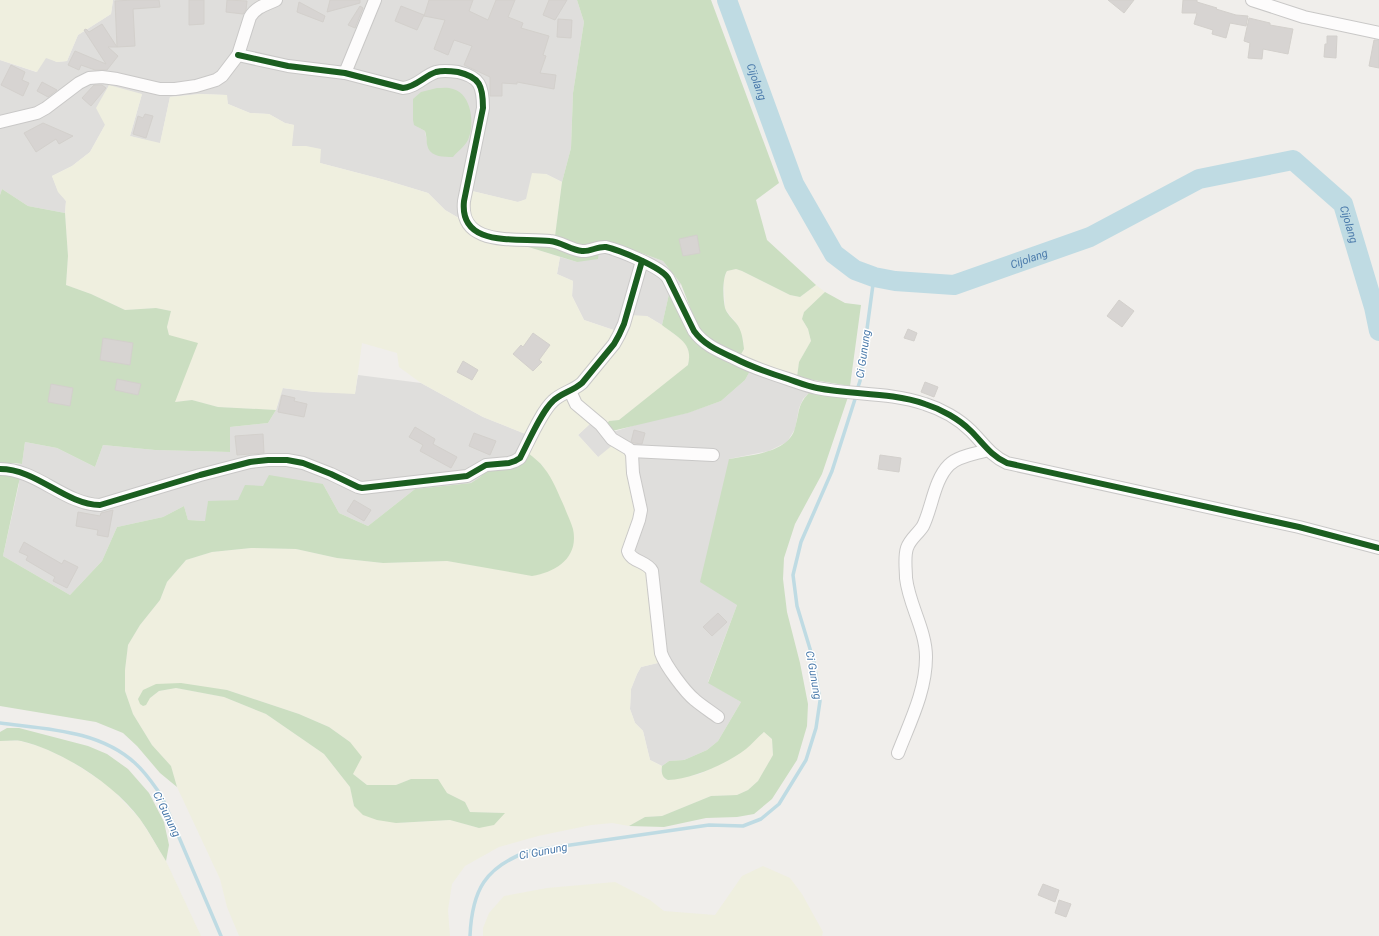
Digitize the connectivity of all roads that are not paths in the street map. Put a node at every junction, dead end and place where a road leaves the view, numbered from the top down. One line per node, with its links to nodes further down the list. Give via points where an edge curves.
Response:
1 (276, 0): 5 (street, via 253,12)
2 (375, 0): 6 (street)
3 (1252, 0): 4 (street, via 1304,17)
4 (1379, 33)
5 (238, 55): 6 (street, via 288,66); 7 (street, via 222,76 210,82 185,88 160,89 117,79 89,78 37,113)
6 (345, 73): 8 (street, via 403,88 412,86 437,72 453,71 475,78 482,91 483,108 464,201 463,210 467,223 491,238 551,241 582,251 605,247)
7 (0, 122)
8 (642, 261): 9 (street, via 619,335 582,383); 10 (street, via 666,274 694,331 708,346 749,366 815,388 925,404 941,410 970,430)
9 (570, 391): 11 (street, via 579,407 601,425 612,439); 13 (street, via 547,407 520,458 509,463 486,465 467,476 362,488 303,463 268,460 200,475 100,505 84,503 23,472)
10 (988, 450): 14 (street, via 1007,464 1299,527); 16 (street, via 954,461 948,467 942,475 924,525 907,548 906,579 926,656 924,683)
11 (631, 451): 12 (street); 15 (street, via 640,510 628,551 632,557 652,571 661,653 693,699)
12 (713, 455)
13 (0, 469)
14 (1379, 548)
15 (718, 717)
16 (898, 753)

